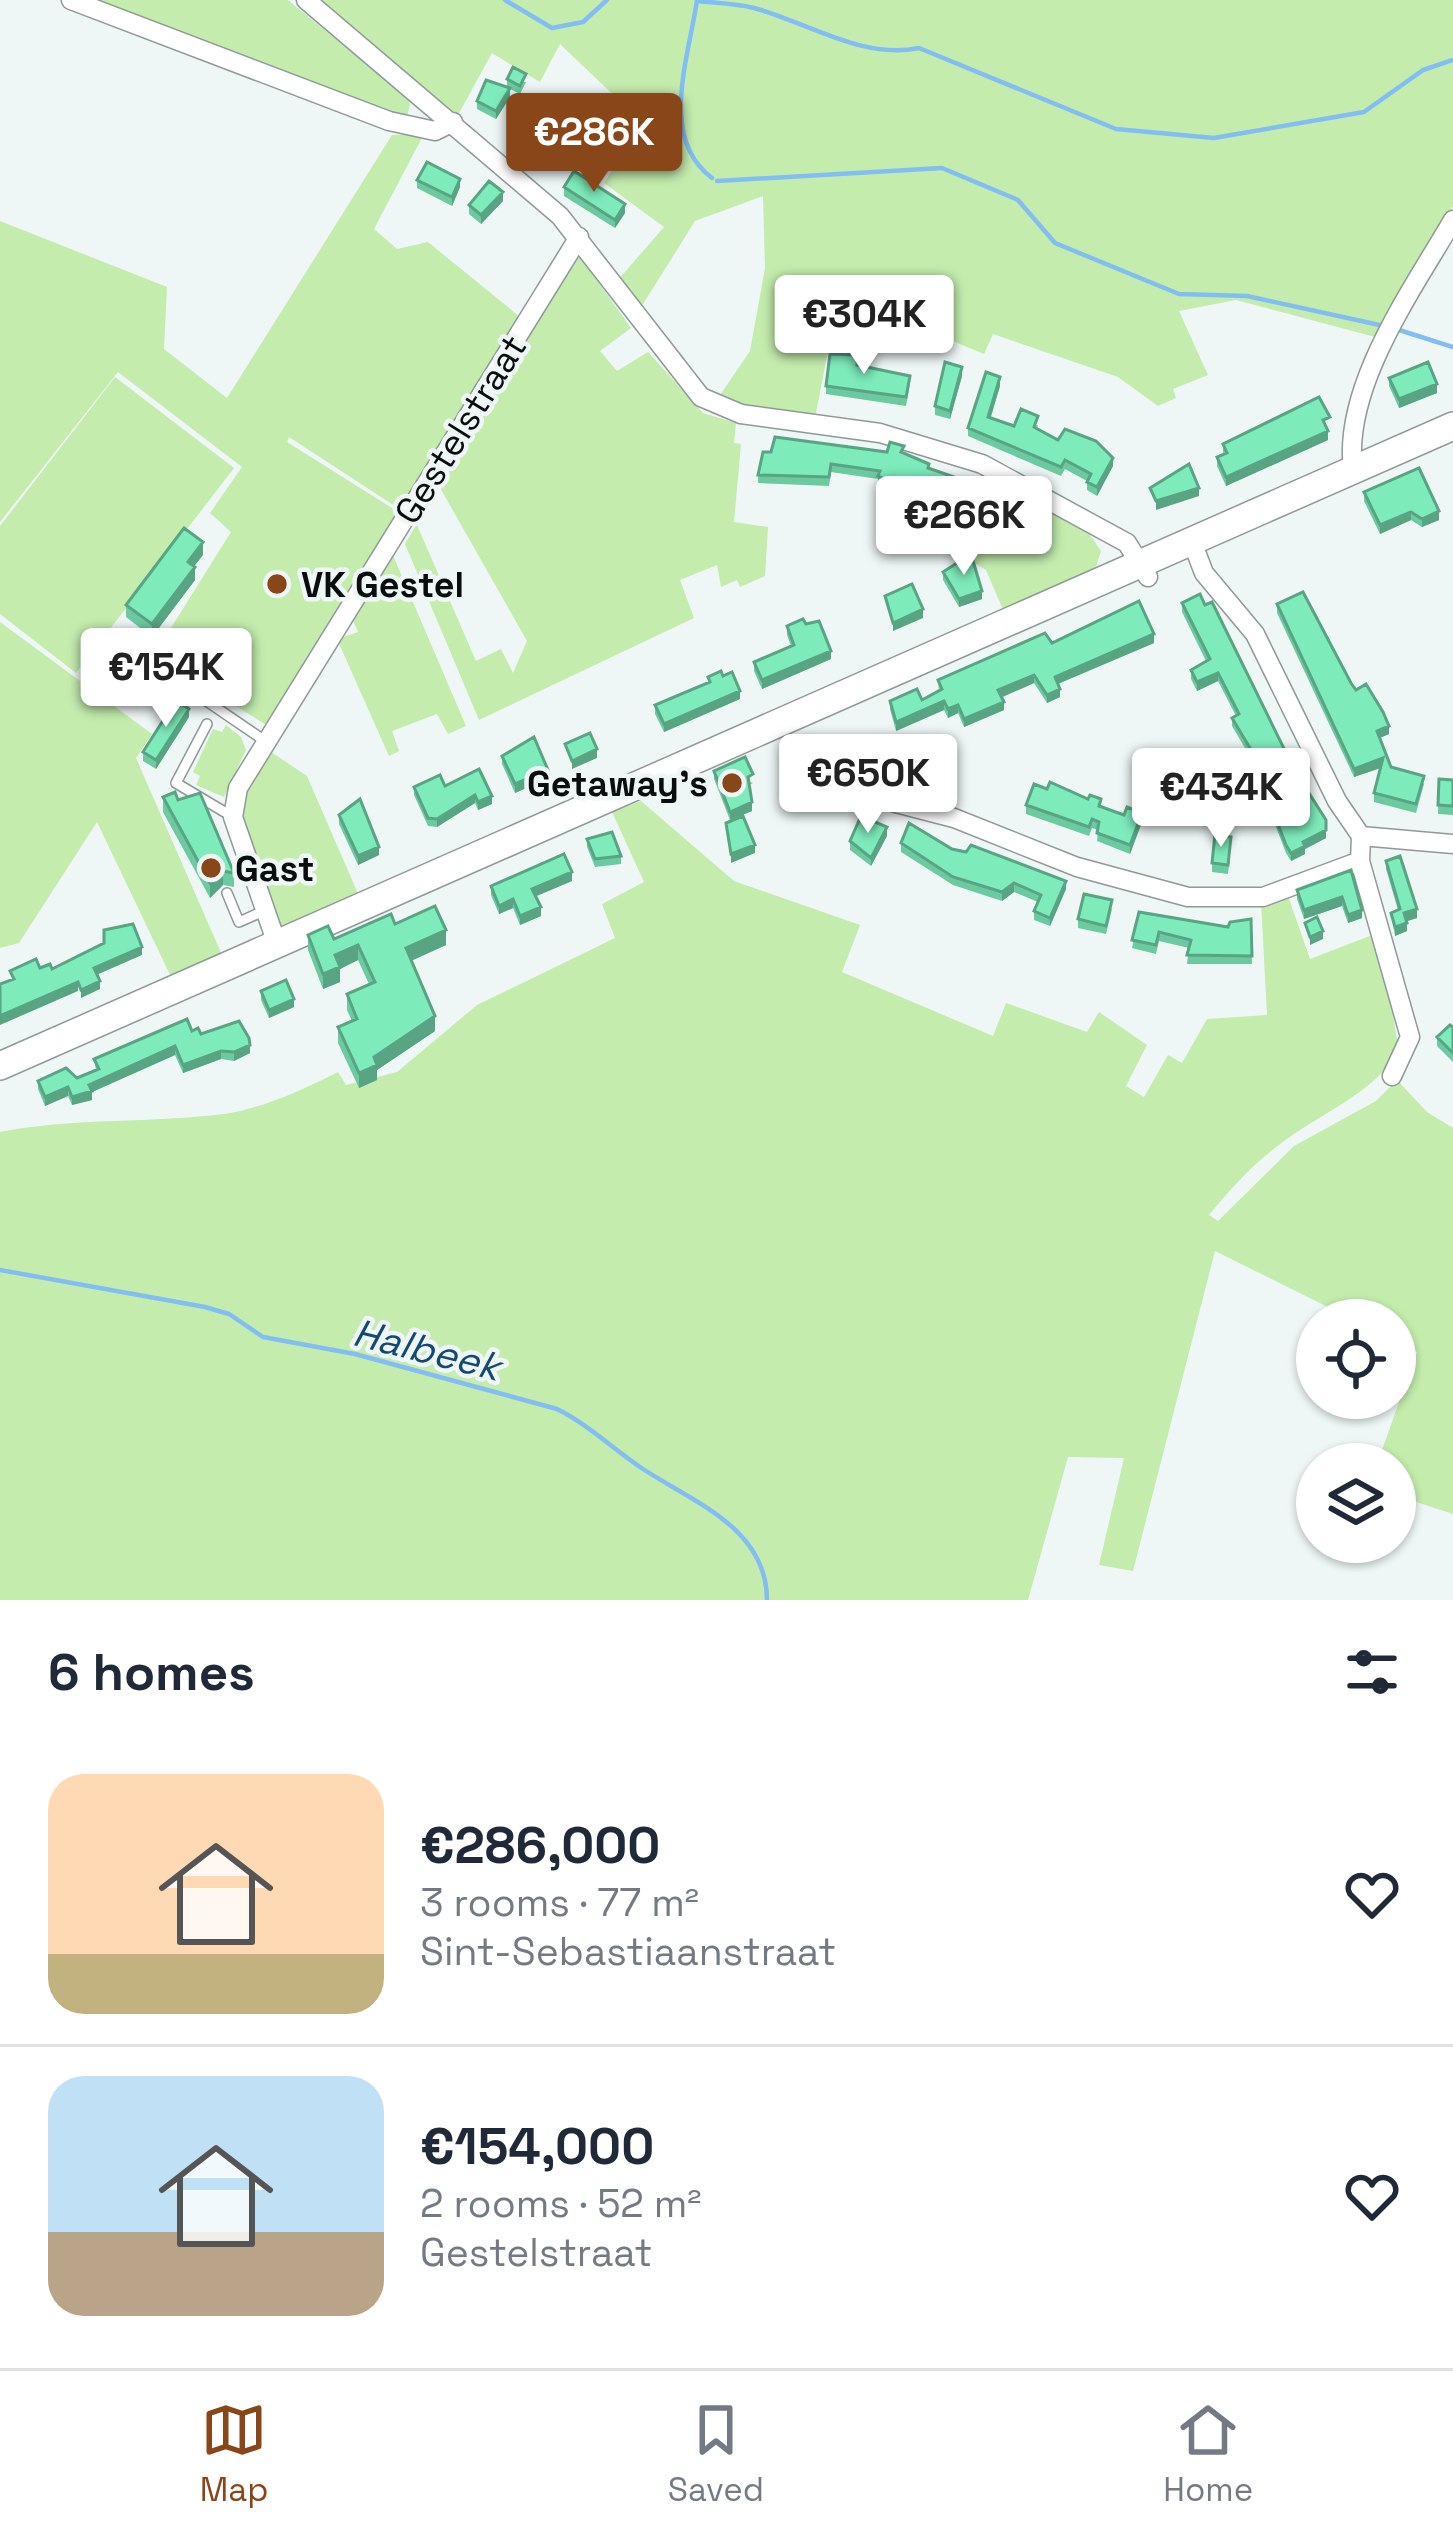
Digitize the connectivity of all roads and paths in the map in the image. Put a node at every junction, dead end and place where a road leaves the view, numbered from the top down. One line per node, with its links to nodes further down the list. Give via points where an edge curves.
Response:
1 (71, 0): 3 (street, via 389,121 435,131)
2 (306, 0): 3 (street)
3 (453, 122): 5 (street)
4 (1453, 220): 7 (street, via 1382,340 1353,430)
5 (579, 237): 9 (street, via 683,378 720,408 880,433 982,464 1126,543); 12 (street, Gestelstraat)
6 (1453, 426): 7 (main road)
7 (1353, 470): 8 (main road)
8 (1194, 547): 9 (main road); 15 (street, via 1204,573 1255,634)
9 (1143, 568): 20 (main road)
10 (147, 648): 12 (lane, via 148,661)
11 (207, 724): 14 (lane, via 176,783)
12 (265, 741): 14 (street, Gestelstraat, via 238,788)
13 (869, 796): 17 (street, via 1188,897 1264,897)
14 (233, 817): 19 (street)
15 (1361, 836): 16 (street); 17 (street)
16 (1453, 844)
17 (1360, 861): 22 (street, via 1407,1011 1410,1037)
18 (227, 893): 19 (lane, via 238,922)
19 (266, 910): 20 (street)
20 (278, 944): 21 (main road)
21 (0, 1066)
22 (1392, 1076)

